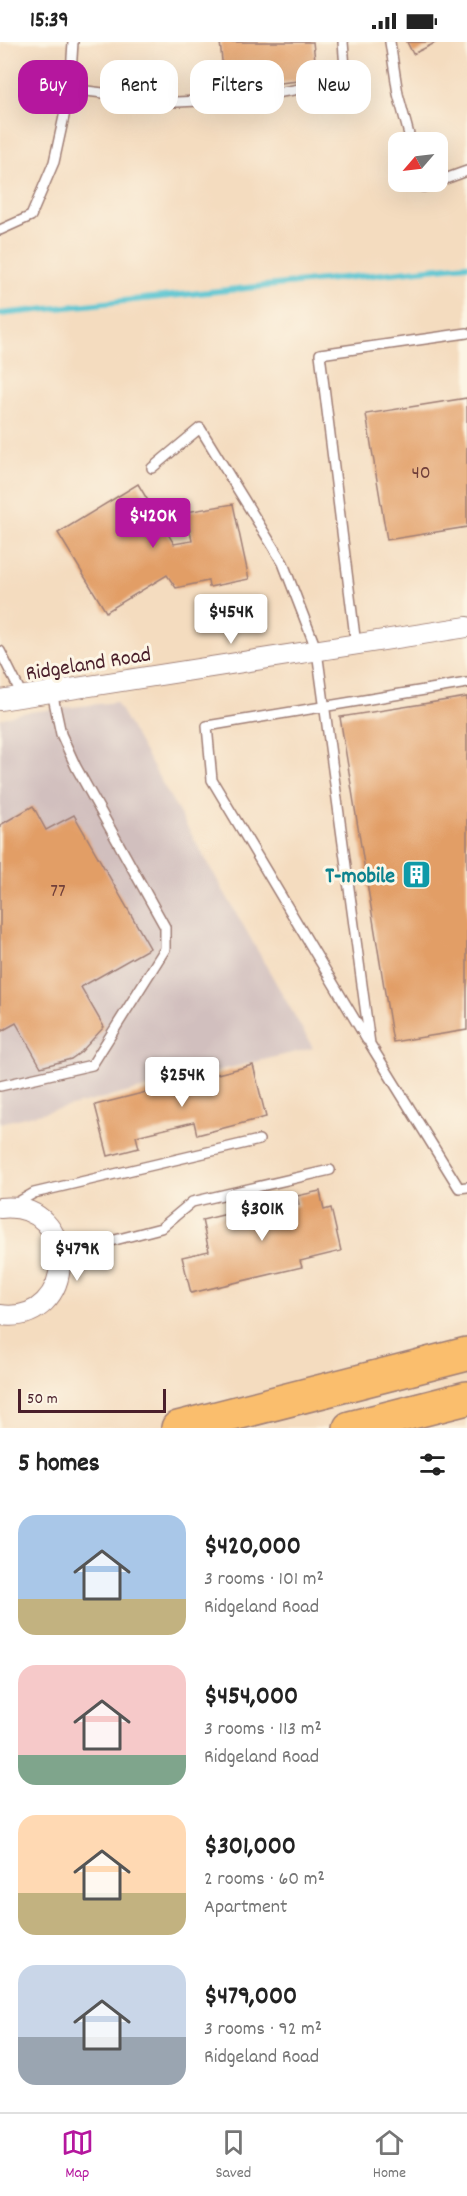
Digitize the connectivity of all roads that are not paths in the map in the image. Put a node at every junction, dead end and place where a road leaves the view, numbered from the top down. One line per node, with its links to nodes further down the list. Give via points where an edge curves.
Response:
1 (73, 42): 4 (lane)
2 (343, 42): 5 (lane, via 346,81 241,99 177,102)
3 (390, 42): 7 (lane)
4 (72, 60)
5 (88, 91)
6 (65, 114): 10 (lane, via 54,162 31,216)
7 (408, 132)
8 (467, 171): 9 (lane)
9 (448, 178)
10 (0, 230)
11 (467, 333): 14 (lane, via 320,354)
12 (152, 468): 16 (lane, via 200,428 283,563)
13 (467, 627): 14 (street, Ridgeland Road)
14 (356, 645): 16 (street, Ridgeland Road)
15 (0, 651): 19 (lane)
16 (317, 651): 18 (street, Ridgeland Road); 21 (lane)
17 (467, 683): 21 (lane)
18 (52, 692): 19 (street, Ridgeland Road); 23 (lane, via 61,734 76,767 165,927 165,949 92,1065)
19 (23, 697): 20 (street, Ridgeland Road)
20 (0, 700)
21 (324, 705): 22 (lane); 22 (lane, via 207,726 212,780)
22 (370, 1044): 26 (lane, via 459,1188)
23 (0, 1086)
24 (259, 1140): 27 (lane, via 34,1193)
25 (330, 1170): 28 (lane, via 192,1202 161,1228)
26 (467, 1187)
27 (5, 1207): 28 (street, via 28,1211 44,1221)
28 (61, 1254): 29 (street, via 61,1273 42,1304 25,1313)
29 (0, 1315)
30 (467, 1352): 32 (highway)
31 (467, 1398): 33 (highway)
32 (178, 1428)
33 (350, 1428)

